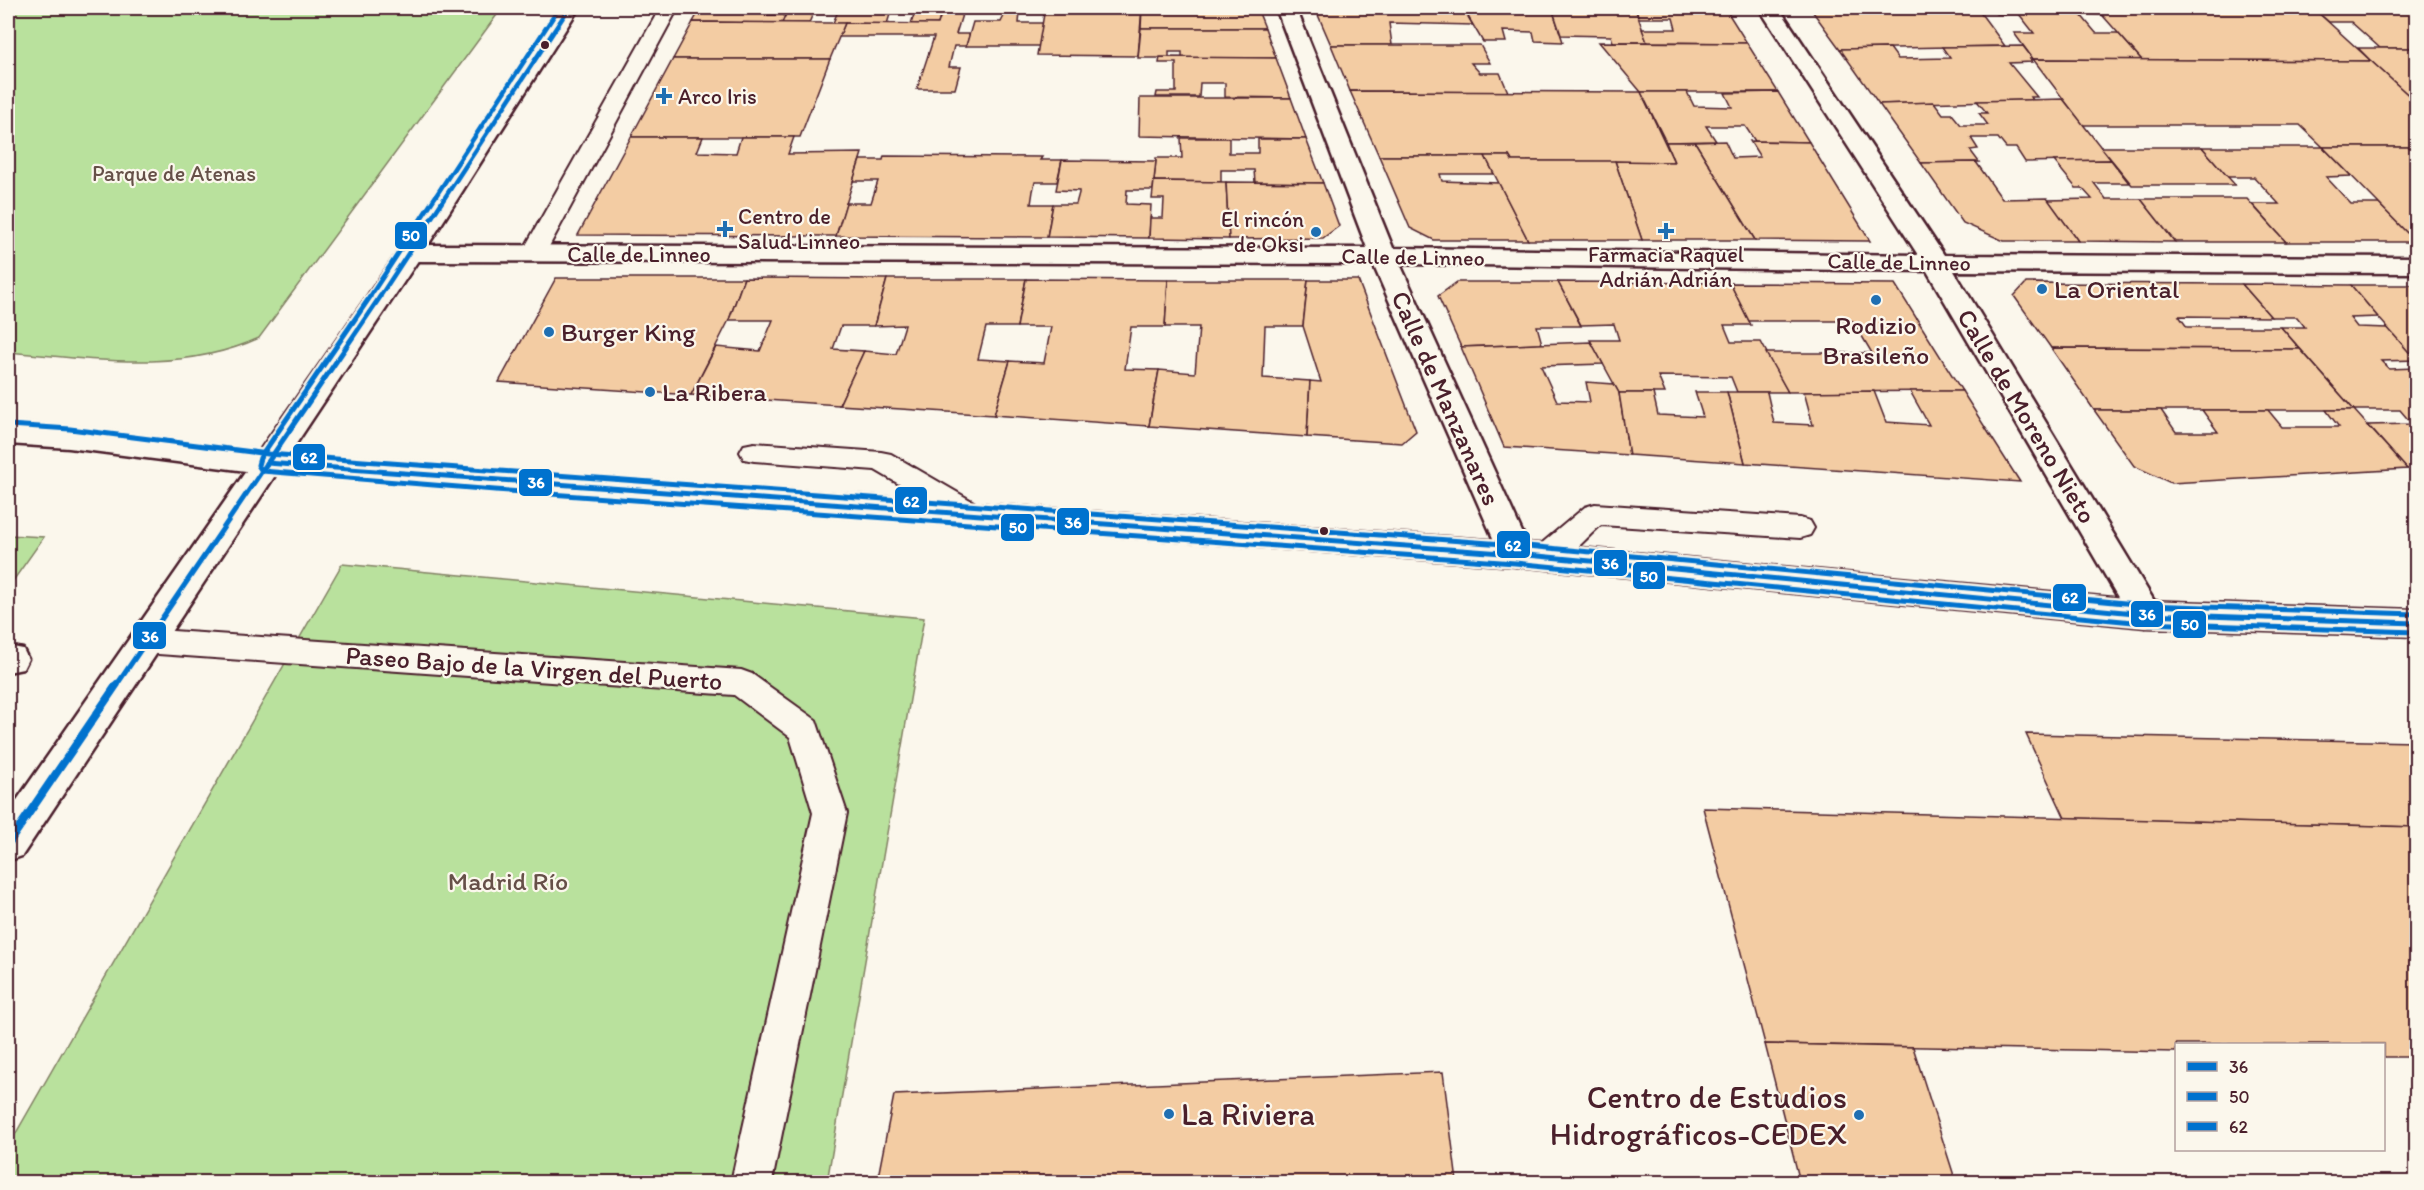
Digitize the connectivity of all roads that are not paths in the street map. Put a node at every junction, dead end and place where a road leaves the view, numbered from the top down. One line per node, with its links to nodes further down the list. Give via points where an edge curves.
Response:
1 (569, 8): 5 (street)
2 (669, 8): 6 (lane)
3 (1286, 8): 7 (street, Calle de Manzanares)
4 (1769, 8): 8 (street, Calle de Moreno Nieto)
5 (410, 253): 6 (street, Calle de Linneo); 12 (street)
6 (533, 254): 7 (street, Calle de Linneo)
7 (1383, 256): 8 (street, Calle de Linneo); 15 (street, Calle de Manzanares)
8 (1936, 263): 9 (street, Calle de Linneo); 16 (street, Calle de Moreno Nieto)
9 (2416, 265)
10 (8, 434): 12 (street)
11 (754, 452): 13 (lane, via 881,461)
12 (267, 463): 13 (street); 18 (street)
13 (974, 515): 15 (street)
14 (1800, 528): 15 (lane, via 1595,514)
15 (1531, 556): 16 (street)
16 (2145, 614): 17 (street)
17 (2416, 623)
18 (144, 641): 19 (street); 20 (lane, Paseo Bajo de la Virgen del Puerto, via 741,683 804,729 830,813)
19 (8, 844)
20 (752, 1182)

